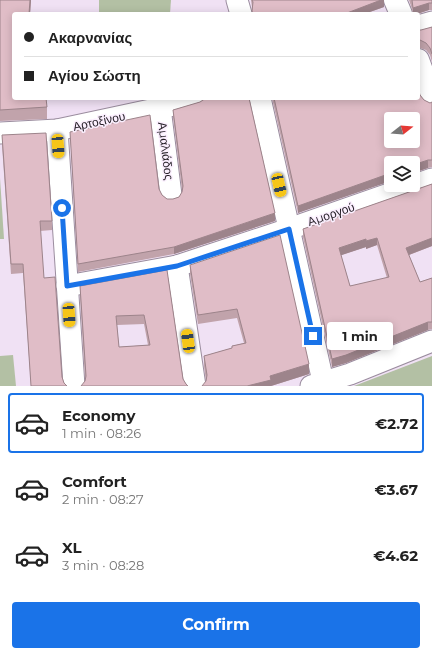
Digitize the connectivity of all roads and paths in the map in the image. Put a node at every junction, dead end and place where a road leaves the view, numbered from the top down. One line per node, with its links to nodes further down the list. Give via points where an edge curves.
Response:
1 (237, 0): 3 (street)
2 (395, 0): 4 (street)
3 (240, 12)
4 (400, 12)
5 (432, 22): 6 (street)
6 (420, 25)
7 (420, 65): 8 (street)
8 (432, 98)
9 (190, 100): 11 (street, Αρτοξίνου)
10 (260, 100): 16 (street)
11 (160, 108): 12 (street, Αρτοξίνου); 15 (street, Αμαλιάδος)
12 (57, 130): 13 (street, Αρτοξίνου); 18 (street)
13 (0, 133)
14 (432, 178): 16 (street, Αμοργού)
15 (171, 195)
16 (289, 229): 17 (street, Αμοργού); 20 (street)
17 (177, 266): 18 (street, Αμοργού); 22 (street)
18 (67, 286): 21 (street)
19 (432, 341): 20 (street)
20 (320, 385)
21 (74, 386)
22 (195, 386)

